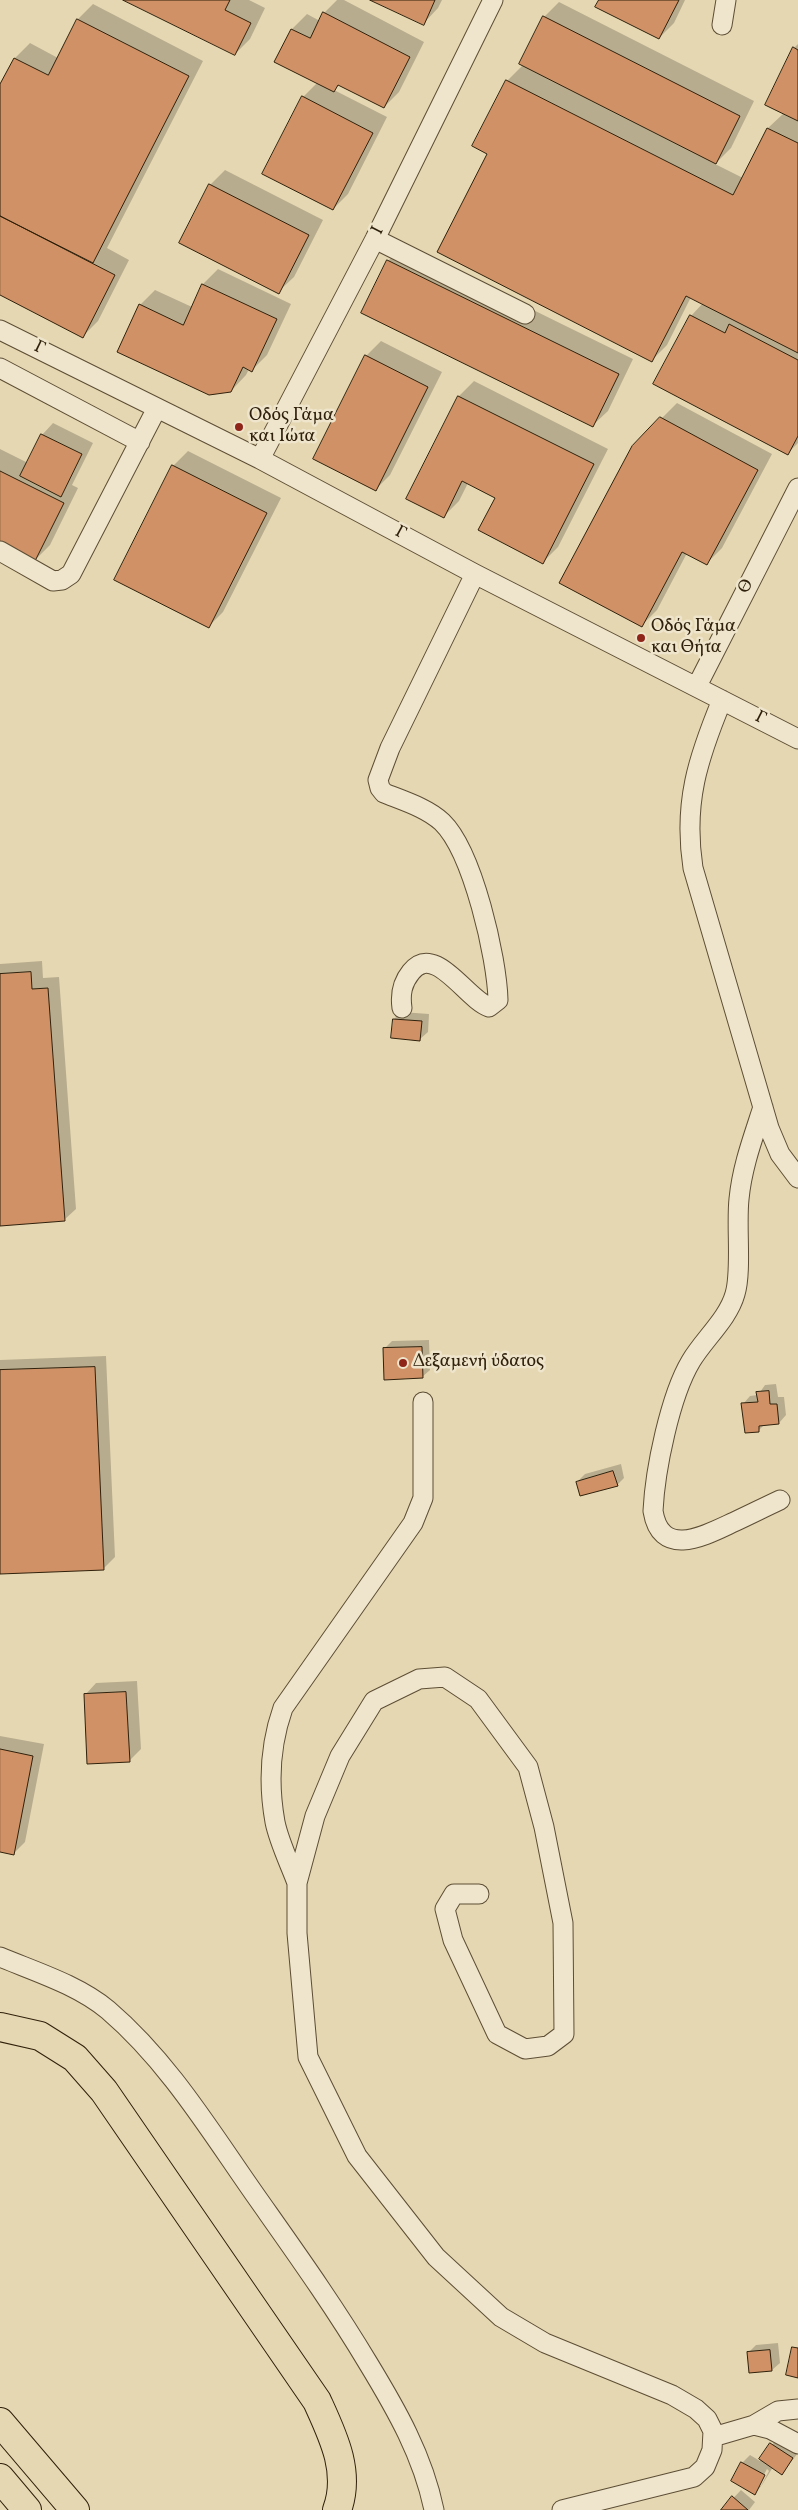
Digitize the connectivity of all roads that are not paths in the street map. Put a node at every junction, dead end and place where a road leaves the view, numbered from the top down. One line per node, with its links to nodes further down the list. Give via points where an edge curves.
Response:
1 (493, 0): 4 (street, Ι)
2 (726, 0): 3 (street)
3 (722, 25)
4 (375, 239): 5 (street); 10 (street, Ι)
5 (525, 314)
6 (0, 330): 8 (street, Γ)
7 (0, 368): 9 (street)
8 (157, 408): 9 (street); 10 (street, Γ)
9 (140, 442): 12 (street, via 71,574 53,581)
10 (260, 458): 13 (street, Γ)
11 (798, 488): 14 (street, Θ)
12 (0, 551)
13 (475, 574): 14 (street, Γ); 17 (street, via 390,748 378,780 384,793 432,815 443,823 454,839 483,916 494,962 498,1000 489,1007 483,1005 440,966 424,963 415,967 407,977 401,996)
14 (697, 686): 15 (street, Γ)
15 (722, 700): 16 (street, Γ); 18 (street, via 694,778 690,850 697,884)
16 (798, 739)
17 (402, 1008)
18 (763, 1107): 19 (street, via 780,1154); 21 (street, via 741,1184 735,1296 690,1363 678,1390 669,1416 653,1511 656,1525 662,1533 688,1540 702,1537)
19 (798, 1178)
20 (423, 1402): 22 (street, via 422,1498 413,1523 282,1708 273,1735 270,1772 276,1823)
21 (780, 1500)
22 (297, 1884): 23 (street, via 315,1816 336,1764 374,1701 419,1679 445,1677 478,1699 528,1767 544,1826 563,1923 564,2034 548,2046 525,2049 497,2034 453,1940 445,1910 454,1894); 29 (street, via 297,1933 308,2057 357,2156 436,2257 501,2317 545,2343 672,2394 707,2418)
23 (479, 1894)
24 (0, 1957): 35 (street, via 93,2000 133,2033 184,2093 339,2314 418,2454)
25 (0, 2027): 34 (highway, via 40,2036 75,2058 104,2091 317,2401 338,2446 343,2493)
26 (798, 2408): 28 (street, via 778,2411)
27 (0, 2422): 33 (highway)
28 (754, 2425): 29 (street); 30 (street, via 770,2428)
29 (714, 2436): 36 (street, via 709,2461 694,2477)
30 (798, 2444)
31 (0, 2478): 32 (highway)
32 (27, 2510)
33 (76, 2510)
34 (337, 2510)
35 (434, 2510)
36 (562, 2510)

